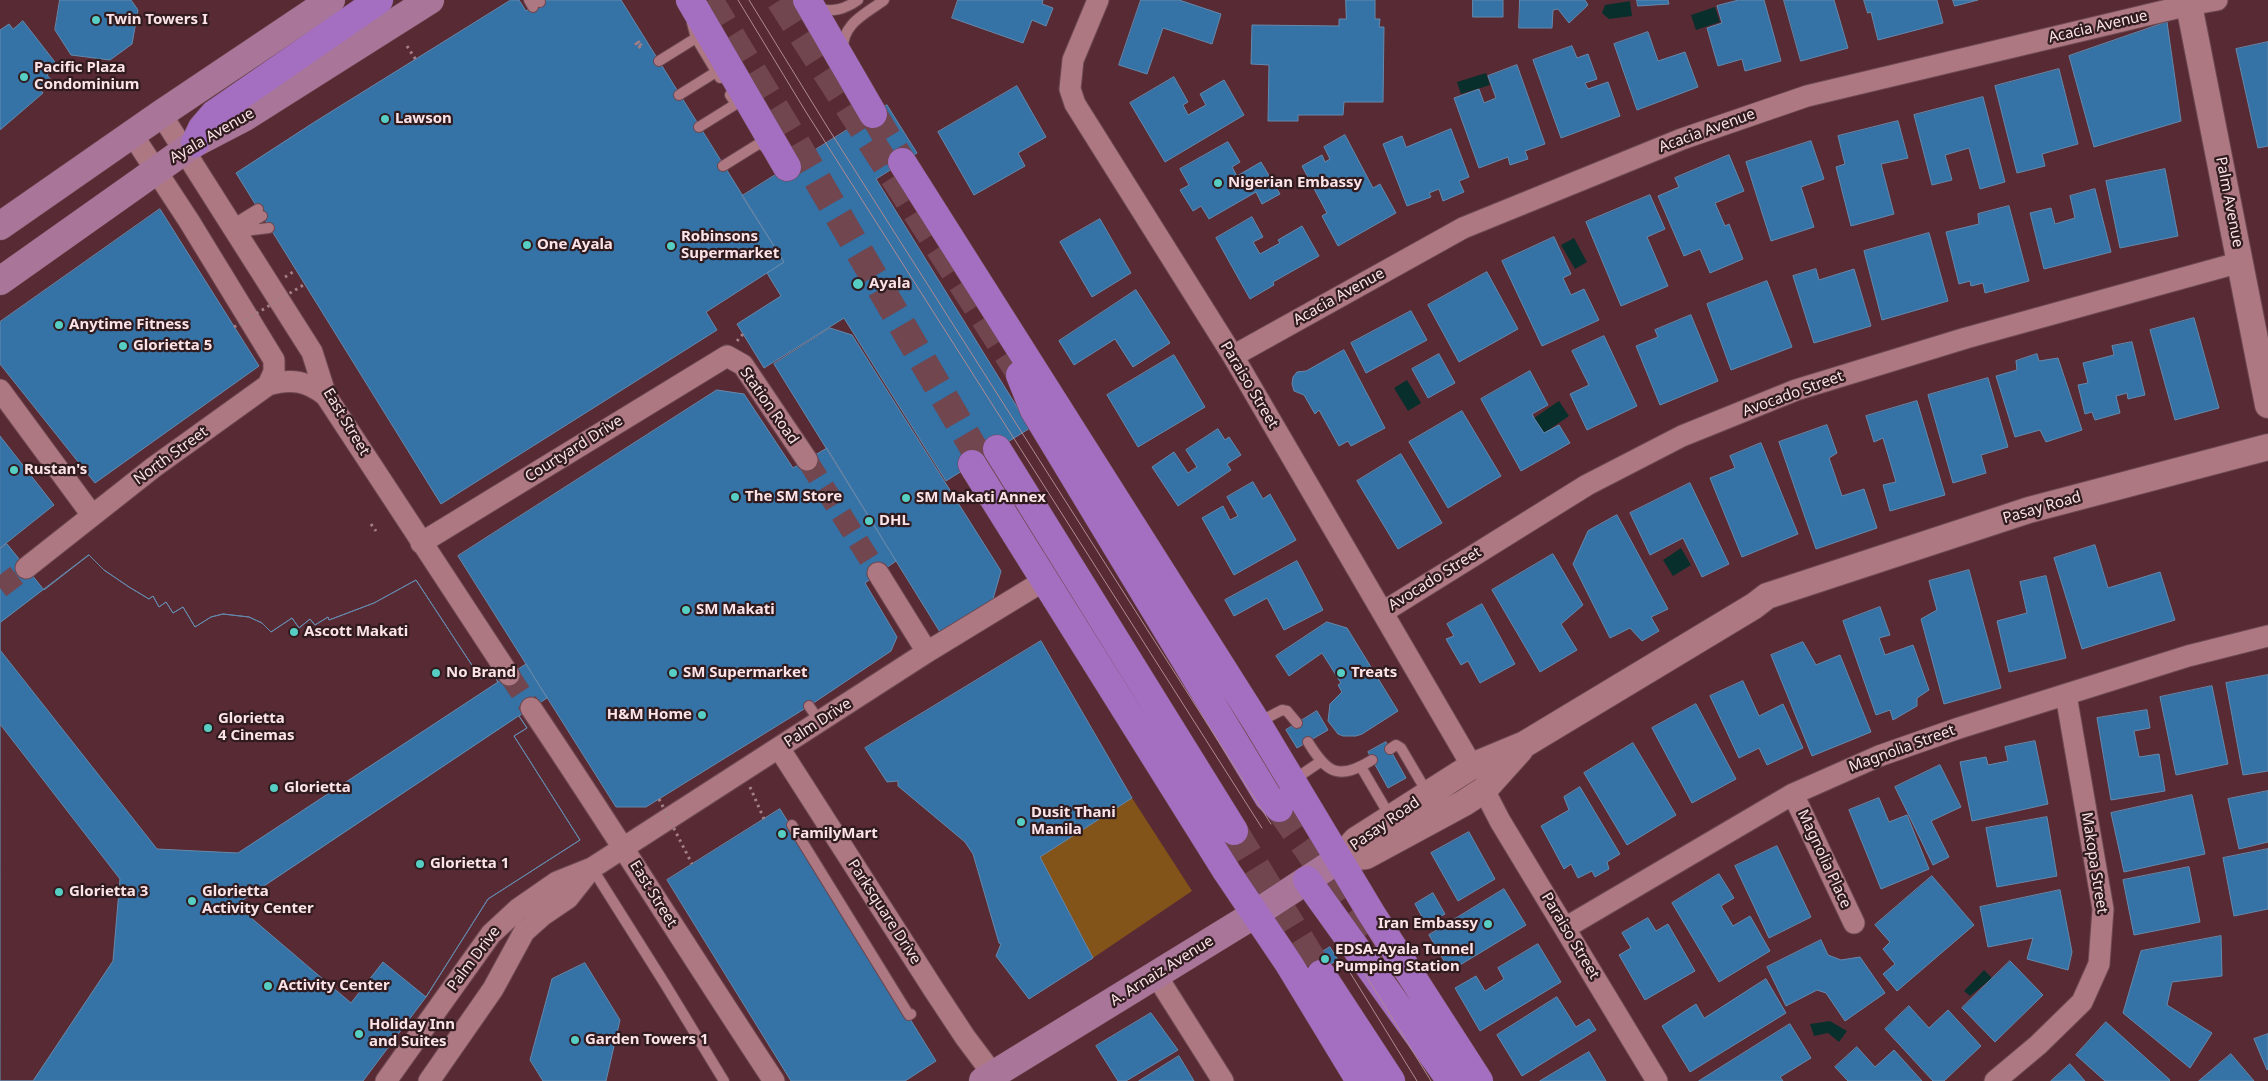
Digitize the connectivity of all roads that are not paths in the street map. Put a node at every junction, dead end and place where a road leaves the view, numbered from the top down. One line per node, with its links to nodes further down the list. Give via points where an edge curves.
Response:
1 (379, 0): 21 (highway, via 214,114)
2 (430, 0): 21 (main road, Ayala Avenue, via 245,117)
3 (686, 0): 12 (lane)
4 (690, 0): 24 (highway)
5 (858, 0): 10 (lane, via 840,11 825,10)
6 (884, 0): 14 (lane, via 848,26 842,44)
7 (1098, 0): 34 (street, Paraiso Street, via 1073,60 1070,89 1075,104)
8 (2217, 0): 9 (street, Acacia Avenue)
9 (2189, 2): 30 (street, Palm Avenue); 34 (street, Acacia Avenue, via 1807,96 1682,139 1463,228)
10 (808, 3): 14 (highway)
11 (316, 4): 17 (main road)
12 (696, 38): 13 (lane); 15 (lane)
13 (659, 61)
14 (843, 63): 18 (highway)
15 (716, 72): 16 (lane); 19 (lane, via 736,104)
16 (680, 95)
17 (161, 114): 20 (main road); 21 (street, East Street)
18 (873, 114)
19 (699, 127)
20 (132, 134): 25 (street); 27 (main road)
21 (190, 146): 25 (main road, Ayala Avenue); 29 (street, East Street)
22 (902, 162): 32 (highway)
23 (723, 166): 24 (lane, via 760,143)
24 (787, 167)
25 (156, 170): 31 (main road, Ayala Avenue); 35 (street, via 274,360 274,372)
26 (260, 213): 29 (lane)
27 (0, 226)
28 (270, 228): 29 (lane)
29 (234, 229): 37 (street, East Street, via 312,352)
30 (2241, 262): 38 (street, Palm Avenue); 48 (street, Avocado Street, via 1966,338 1796,390 1682,436 1587,485)
31 (0, 281)
32 (995, 310): 55 (highway); 68 (highway, via 1034,410 1268,797)
33 (732, 349): 41 (street, Station Road); 44 (street, Courtyard Drive)
34 (1233, 356): 48 (street, Paraiso Street)
35 (268, 385): 37 (street, North Street, via 283,380 300,381 314,386); 43 (street, North Street)
36 (0, 390): 43 (street)
37 (326, 396): 44 (street, East Street)
38 (2268, 405)
39 (2268, 447): 57 (street, Pasay Road, via 2029,510 1819,580 1770,604 1754,606)
40 (997, 449): 71 (highway)
41 (807, 460)
42 (972, 464): 47 (highway)
43 (92, 515): 45 (street, North Street)
44 (421, 543): 51 (street, East Street)
45 (26, 568)
46 (878, 573): 50 (street)
47 (1045, 580): 50 (street, Palm Drive); 76 (highway)
48 (1382, 612): 62 (street, Paraiso Street)
49 (2268, 636): 52 (street, Magnolia Street, via 2188,656)
50 (927, 652): 58 (street, Palm Drive, via 814,714)
51 (509, 675)
52 (2066, 695): 67 (street, Magnolia Street, via 1878,756); 95 (street, Makopa Street, via 2103,909 2099,964 2082,1002)
53 (531, 708): 72 (street, East Street)
54 (1297, 723): 55 (lane, via 1282,710)
55 (1256, 724): 64 (highway)
56 (1308, 742): 61 (lane)
57 (1525, 744): 62 (street, Pasay Road); 65 (street, Pasay Road)
58 (779, 748): 72 (street, Palm Drive); 85 (street, Parksquare Drive)
59 (1390, 749): 66 (lane, via 1396,745 1401,748)
60 (1372, 760): 63 (lane)
61 (1320, 762): 63 (lane, via 1338,771 1353,771); 64 (lane)
62 (1472, 766): 66 (street, Pasay Road)
63 (1361, 767): 69 (lane)
64 (1292, 782): 73 (highway)
65 (1484, 790): 73 (street, Pasay Road, via 1366,856); 78 (street, Paraiso Street)
66 (1428, 794): 69 (street, Pasay Road)
67 (1793, 794): 77 (street, Magnolia Place); 78 (street, Magnolia Street)
68 (1279, 808)
69 (1392, 818): 73 (street, Pasay Road, via 1356,840)
70 (792, 825): 83 (lane)
71 (1234, 831)
72 (624, 848): 74 (street, Palm Drive); 89 (street, East Street)
73 (1339, 859): 75 (main road, A. Arnaiz Avenue); 93 (highway)
74 (592, 868): 79 (street, Palm Drive, via 558,882 518,908 491,934); 82 (street, Palm Drive, via 568,898 524,932); 88 (lane)
75 (1307, 880): 76 (main road, A. Arnaiz Avenue); 92 (highway)
76 (1255, 914): 81 (main road, A. Arnaiz Avenue); 84 (highway)
77 (1854, 923)
78 (1565, 928): 94 (street, Paraiso Street)
79 (463, 972): 82 (street); 86 (street, Palm Drive)
80 (1321, 974): 91 (highway)
81 (1156, 975): 85 (main road, A. Arnaiz Avenue); 90 (street)
82 (493, 989): 87 (street, Palm Drive)
83 (910, 1014)
84 (1364, 1076)
85 (991, 1079)
86 (386, 1081)
87 (429, 1081)
88 (724, 1081)
89 (774, 1081)
90 (1223, 1081)
91 (1391, 1081)
92 (1451, 1081)
93 (1479, 1081)
94 (1657, 1081)
95 (1995, 1081)

